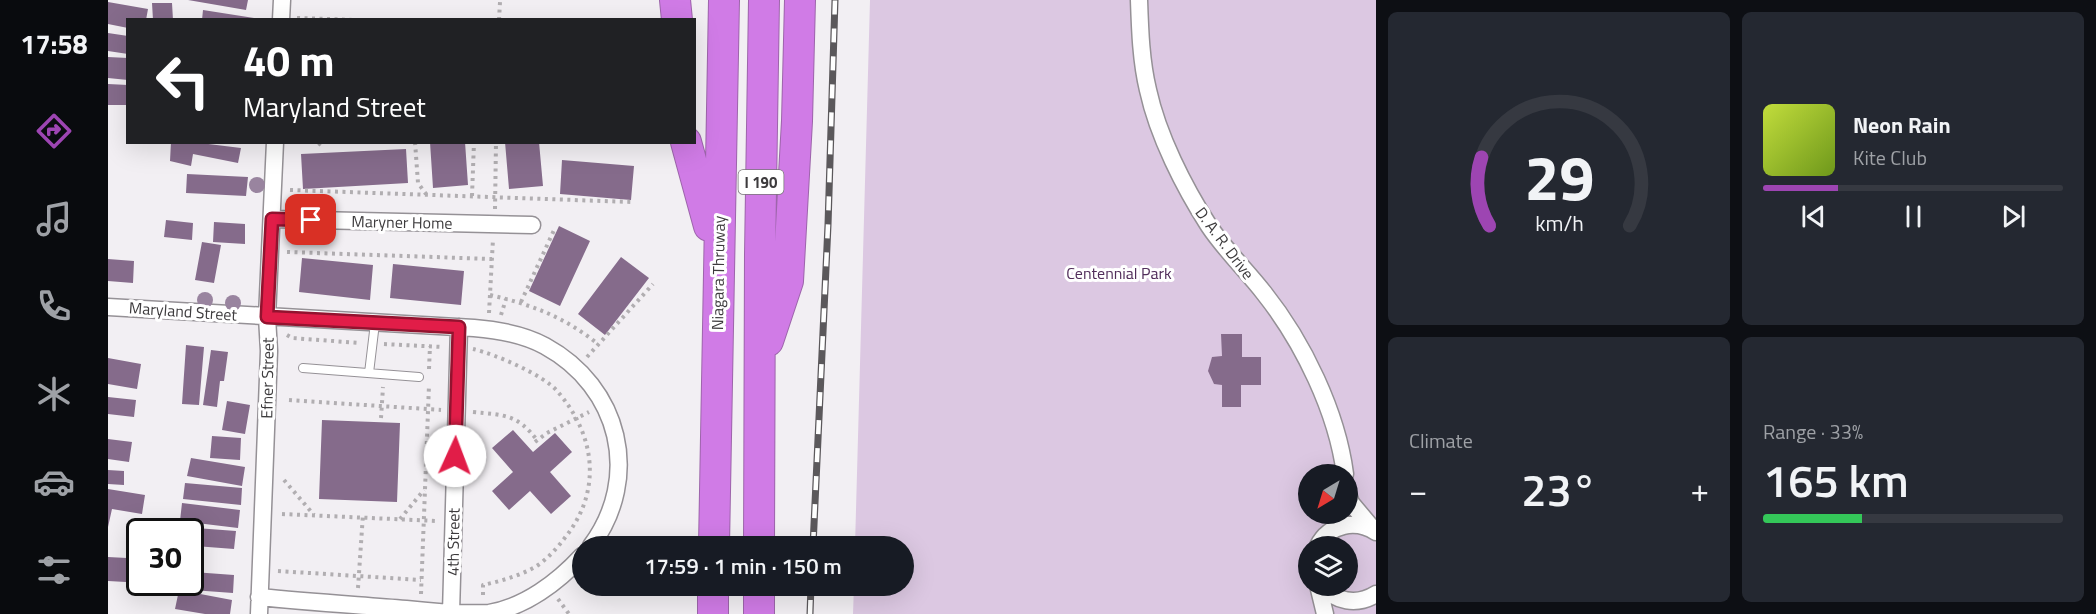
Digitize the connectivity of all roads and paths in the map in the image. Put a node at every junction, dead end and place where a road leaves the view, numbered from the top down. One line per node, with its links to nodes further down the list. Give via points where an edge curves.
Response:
1 (282, 0): 8 (street)
2 (675, 0): 10 (highway)
3 (724, 0): 27 (highway, Niagara Thruway / I 190)
4 (764, 0): 44 (highway, I 190)
5 (800, 0): 44 (highway, via 788,281)
6 (1139, 0): 55 (street, D. A. R. Drive, via 1148,91 1184,185 1210,228 1291,332 1332,419)
7 (500, 2): 9 (path)
8 (289, 18)
9 (500, 18)
10 (677, 18)
11 (276, 144): 21 (street, Efner Street)
12 (415, 144): 17 (path, via 418,183)
13 (474, 144): 18 (path)
14 (496, 144): 19 (path)
15 (687, 144): 27 (highway)
16 (290, 190): 17 (path)
17 (427, 195): 18 (path)
18 (472, 196): 19 (path)
19 (495, 197): 20 (path); 22 (path)
20 (631, 202)
21 (272, 219): 23 (street, Maryner Home); 34 (street, Efner Street)
22 (494, 219)
23 (532, 225)
24 (555, 228): 32 (path)
25 (493, 238): 28 (path)
26 (287, 252): 28 (path)
27 (718, 257): 66 (highway, Niagara Thruway / I 190)
28 (492, 259): 30 (path)
29 (653, 284): 32 (path, via 597,346 565,321)
30 (490, 296): 31 (path); 37 (path)
31 (506, 299): 32 (path); 35 (path)
32 (521, 302)
33 (108, 306): 34 (street, Maryland Street)
34 (267, 317): 36 (street, Maryland Street); 81 (street, Efner Street)
35 (500, 317)
36 (375, 323): 37 (street, Maryland Street); 46 (lane)
37 (474, 325): 65 (street, Maryland Street, via 544,346 586,379 605,404 619,457 618,487 609,518); 82 (street, 4th Street)
38 (292, 338): 39 (path)
39 (361, 343)
40 (380, 344): 41 (path)
41 (430, 346): 42 (path); 51 (path)
42 (448, 347)
43 (470, 348): 54 (path, via 488,352 539,377 557,391)
44 (761, 364): 67 (highway, I 190)
45 (303, 369): 46 (lane)
46 (369, 374): 47 (lane)
47 (419, 377)
48 (383, 386): 50 (path)
49 (289, 400): 50 (path)
50 (382, 406): 51 (path); 53 (path)
51 (429, 409): 57 (path)
52 (484, 413): 54 (path, via 516,419 536,441)
53 (381, 418)
54 (579, 418): 73 (path, via 588,445 590,476 585,506 573,528 536,567)
55 (1343, 464)
56 (284, 480): 60 (path)
57 (425, 490): 62 (path); 63 (path)
58 (1358, 511): 64 (street)
59 (282, 514): 60 (path)
60 (314, 515): 61 (path)
61 (363, 516): 62 (path); 71 (path)
62 (400, 519): 63 (path)
63 (425, 521): 72 (path)
64 (1376, 532): 68 (street, via 1352,524 1337,527)
65 (597, 536)
66 (714, 536)
67 (759, 536)
68 (1327, 536)
69 (572, 567): 82 (street, via 545,589 515,605 489,613)
70 (278, 572): 71 (path)
71 (358, 578): 72 (path)
72 (421, 580): 79 (path)
73 (483, 588)
74 (1375, 595): 78 (street, via 1361,601); 87 (street)
75 (713, 596): 84 (highway)
76 (759, 596): 85 (highway)
77 (1322, 596): 86 (street)
78 (1333, 596)
79 (421, 600)
80 (559, 600): 83 (path)
81 (259, 605): 82 (street)
82 (452, 613)
83 (569, 614)
84 (713, 614)
85 (759, 614)
86 (1325, 614)
87 (1343, 614)

